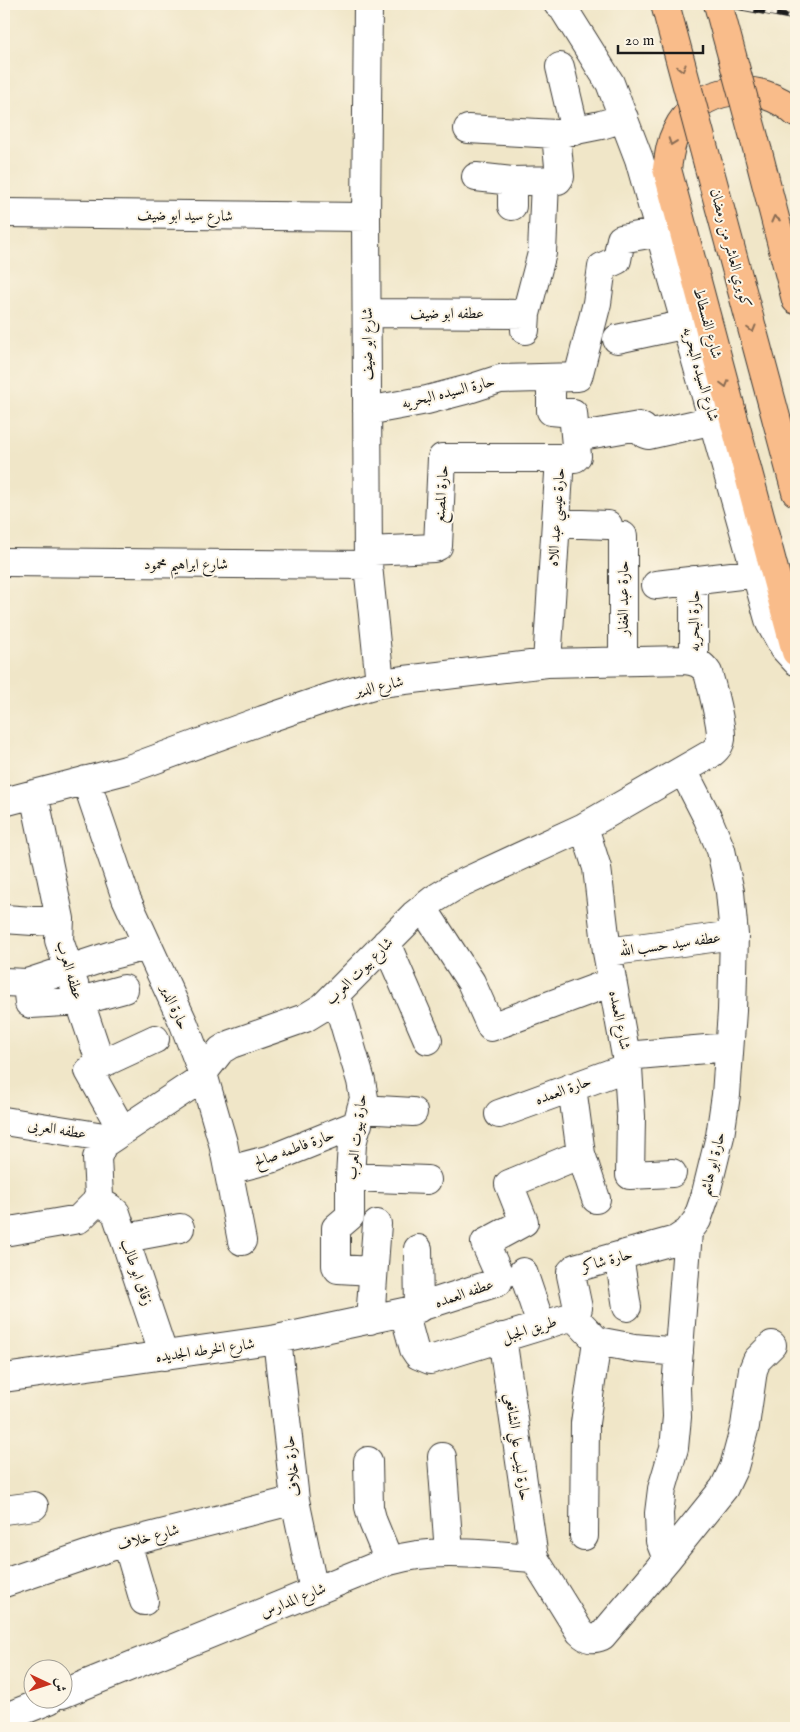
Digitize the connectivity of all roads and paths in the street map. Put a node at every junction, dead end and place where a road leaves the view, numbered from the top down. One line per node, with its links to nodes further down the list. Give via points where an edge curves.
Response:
1 (368, 4): 13 (street, شارع ابو ضيف)
2 (558, 4): 7 (street, شارع السيده البحريه, via 610,83)
3 (664, 4): 23 (main road, كوبري العاشر من رمضان, one-way to 23, bridge)
4 (718, 4): 15 (main road, one-way to 4, bridge)
5 (560, 67): 9 (street)
6 (796, 113): 30 (main road, شارع الفسطاط, one-way to 30, via 779,99 761,92 741,90 715,96 688,114 676,131 669,149 667,169)
7 (624, 118): 9 (street); 14 (street, شارع السيده البحريه)
8 (468, 129): 9 (street)
9 (566, 133): 11 (street, via 560,177)
10 (476, 177): 11 (street, via 512,193)
11 (545, 181): 16 (street, عطفه ابو ضيف, via 542,253 525,322)
12 (4, 214): 13 (street, شارع سيد ابو ضيف)
13 (366, 217): 16 (street, شارع ابو ضيف)
14 (660, 232): 17 (street, شارع السيده البحريه); 19 (street, حارة السيده البحريه, via 621,239 617,260 602,267 597,303 578,377)
15 (796, 300)
16 (367, 313): 20 (street, شارع ابو ضيف)
17 (686, 324): 18 (street); 21 (street, شارع السيده البحريه)
18 (617, 339)
19 (551, 379): 20 (street, حارة السيده البحريه, via 500,379 427,400); 22 (street, حارة عيسي عبد اللاه, via 551,411 573,412)
20 (367, 411): 25 (street, شارع ابو ضيف)
21 (714, 420): 22 (street, حارة المصنع, via 648,434 640,426); 27 (street, شارع السيده البحريه)
22 (568, 448): 24 (street, حارة عيسي عبد اللاه); 25 (street, حارة المصنع, via 442,458 438,546)
23 (796, 492)
24 (556, 523): 31 (street, حارة عبد الغفار, via 616,530); 34 (street, حارة عيسي عبد اللاه)
25 (368, 558): 26 (street, شارع ابراهيم محمود); 35 (street, شارع ابو ضيف)
26 (4, 562)
27 (758, 573): 28 (street); 33 (street, شارع السيده البحريه, via 770,623 784,648)
28 (694, 580): 29 (street); 32 (street, حارة البحريه)
29 (656, 585)
30 (796, 652)
31 (623, 660): 32 (street, شارع الدير); 34 (street, شارع الدير)
32 (694, 661): 36 (street, شارع بيوت العرب, via 708,673 721,740 714,751)
33 (796, 661)
34 (547, 663): 35 (street, شارع الدير)
35 (380, 683): 37 (street, شارع الدير, via 263,720 126,770)
36 (683, 770): 40 (street, شارع بيوت العرب); 44 (street, حارة ابو هاشم, via 721,850 730,892)
37 (86, 780): 38 (street, شارع الدير); 46 (street, حارة الدير, via 126,898)
38 (34, 794): 39 (street, شارع الدير); 43 (street, عطفه العرب)
39 (4, 802)
40 (584, 827): 41 (street, شارع بيوت العرب, via 454,887); 47 (street, شارع العمده, via 597,868)
41 (423, 908): 45 (street, شارع بيوت العرب); 50 (street, via 471,982 491,1027)
42 (4, 919): 43 (street, via 33,922)
43 (60, 919): 48 (street, عطفه العرب, via 59,940)
44 (734, 935): 47 (street, عطفه سيد حسب الله); 56 (street, حارة ابو هاشم)
45 (386, 943): 52 (street, شارع بيوت العرب); 55 (street)
46 (147, 946): 48 (street); 59 (street, حارة الدير, via 184,1024)
47 (607, 952): 50 (street, شارع العمده)
48 (69, 969): 49 (street); 53 (street, عطفه العرب)
49 (16, 982): 53 (street, via 29,1003)
50 (612, 982): 57 (street, شارع العمده)
51 (124, 989): 53 (street)
52 (336, 996): 59 (street, شارع بيوت العرب, via 305,1018 231,1044 221,1050); 63 (street, حارة بيوت العرب, via 361,1080 364,1098)
53 (80, 1001): 58 (street, عطفه العرب)
54 (155, 1039): 58 (street)
55 (428, 1040)
56 (729, 1047): 57 (street, حارة العمده); 76 (street, حارة ابو هاشم, via 720,1136 700,1212)
57 (627, 1062): 60 (street, حارة العمده); 68 (street, شارع العمده, via 631,1117 630,1175)
58 (101, 1064): 65 (street, via 89,1071)
59 (203, 1074): 65 (street, شارع بيوت العرب, via 196,1082); 67 (street, حارة الدير)
60 (572, 1087): 62 (street, حارة العمده); 66 (street)
61 (413, 1112): 63 (street)
62 (499, 1114)
63 (359, 1116): 67 (street, حارة فاطمه صالح, via 271,1158); 69 (street, حارة بيوت العرب, via 352,1144)
64 (4, 1121): 65 (street, عطفه العربى)
65 (116, 1134): 72 (street, شارع بيوت العرب, via 103,1144 97,1158 99,1196)
66 (582, 1154): 71 (street); 84 (street, عطفه العمده, via 509,1184 524,1222 485,1243 500,1280)
67 (229, 1170): 78 (street, حارة الدير)
68 (672, 1173)
69 (350, 1177): 70 (street); 81 (street, حارة بيوت العرب, via 350,1216 336,1228 336,1268)
70 (426, 1180)
71 (596, 1199)
72 (95, 1203): 75 (street, via 79,1219); 77 (street, زقاق ابو طالب, via 110,1207 116,1213)
73 (377, 1224): 81 (street)
74 (180, 1228): 77 (street)
75 (4, 1232)
76 (688, 1232): 80 (street, حارة شاكر, via 676,1240); 92 (street, حارة ابو هاشم)
77 (126, 1238): 93 (street, زقاق ابو طالب)
78 (242, 1241)
79 (418, 1249): 84 (street)
80 (620, 1256): 83 (street); 85 (street, حارة شاكر, via 575,1268 571,1272 578,1308)
81 (373, 1271): 86 (street)
82 (523, 1272): 87 (street)
83 (627, 1306)
84 (411, 1310): 86 (street, شارع الخرطه الجديده); 88 (street, طريق الجبل, via 414,1349 418,1355 430,1360)
85 (575, 1318): 87 (street, طريق الجبل); 90 (street, طريق الجبل)
86 (370, 1320): 89 (street, شارع الخرطه الجديده)
87 (541, 1326): 88 (street, طريق الجبل)
88 (502, 1337): 103 (street, حارة لبيب علي الشافعي)
89 (277, 1339): 93 (street, شارع الخرطه الجديده); 97 (street, حارة خلاف)
90 (597, 1341): 92 (street); 100 (street, via 585,1423)
91 (772, 1345): 104 (street, via 757,1360 753,1370 745,1426 734,1467 724,1488)
92 (679, 1352): 104 (street, حارة ابو هاشم, via 675,1440 659,1513 660,1541)
93 (164, 1356): 94 (street, شارع الخرطه الجديده)
94 (4, 1378)
95 (442, 1457): 102 (street)
96 (368, 1461): 105 (street, via 369,1507)
97 (295, 1500): 101 (street, شارع خلاف); 107 (street, حارة خلاف)
98 (34, 1506): 99 (street)
99 (4, 1510)
100 (584, 1536)
101 (127, 1543): 106 (street, شارع خلاف); 108 (street)
102 (449, 1553): 103 (street, شارع المدارس); 105 (street, شارع المدارس, via 409,1555)
103 (534, 1558): 104 (street, via 580,1632 594,1640 602,1636)
104 (667, 1559)
105 (389, 1561): 107 (street, شارع المدارس)
106 (4, 1583)
107 (314, 1591): 109 (street, شارع المدارس)
108 (144, 1601)
109 (72, 1690)
110 (24, 1710): 111 (street)
111 (4, 1718)

